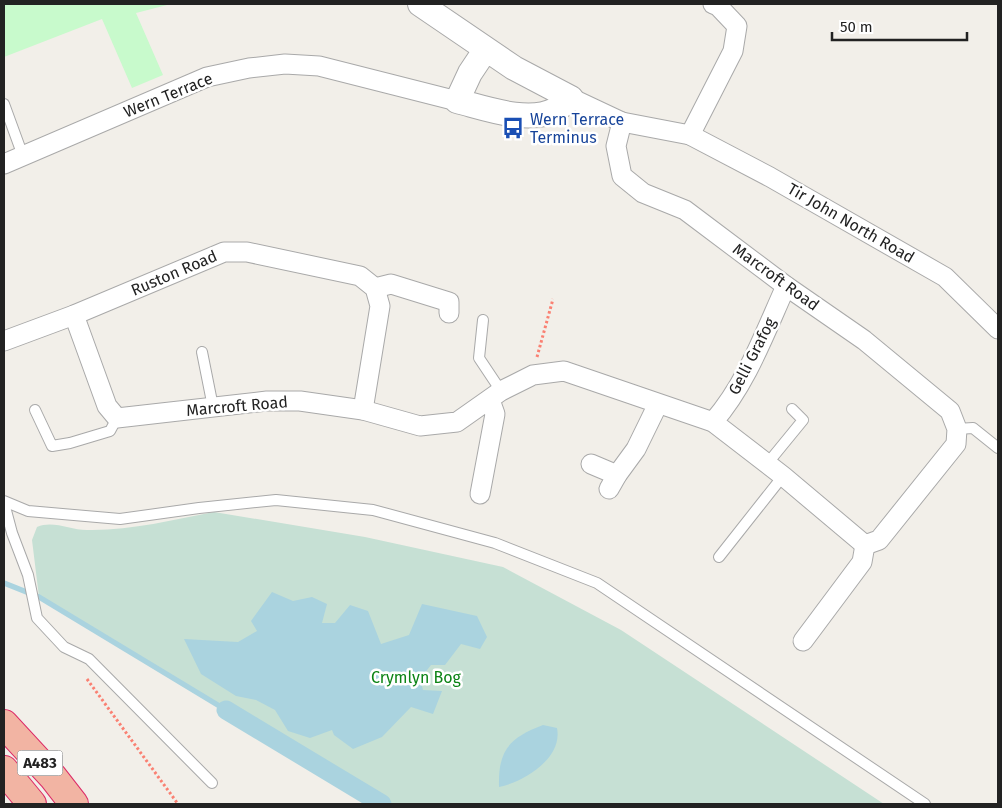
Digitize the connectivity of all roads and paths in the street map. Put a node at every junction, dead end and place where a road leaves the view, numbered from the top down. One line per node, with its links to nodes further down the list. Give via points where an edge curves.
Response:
1 (420, 4): 3 (street)
2 (713, 4): 8 (street, via 737,26 733,51)
3 (486, 49): 4 (street); 5 (street)
4 (571, 98): 5 (street, Wern Terrace, via 557,110 530,115 506,114); 7 (street, Tir John North Road)
5 (457, 101): 9 (street, Wern Terrace, via 319,66 285,64 248,68 207,77)
6 (4, 104): 9 (lane)
7 (622, 122): 8 (street, Tir John North Road); 11 (street, Marcroft Road, via 616,146 622,176 644,193 685,210)
8 (690, 135): 17 (street, Tir John North Road, via 945,277)
9 (23, 156): 10 (street, Wern Terrace)
10 (4, 164)
11 (786, 286): 28 (street, Gelli Grafog, via 742,380); 29 (street, Marcroft Road, via 864,340 950,411)
12 (375, 288): 14 (street, via 391,284 450,302); 15 (street, Ruston Road, via 360,276 247,252 224,252); 25 (street, via 380,306)
13 (553, 299): 20 (path)
14 (449, 313)
15 (74, 315): 18 (street, Ruston Road); 27 (street, via 107,406)
16 (483, 320): 21 (lane, via 479,358)
17 (998, 329)
18 (4, 341)
19 (202, 352): 23 (lane)
20 (533, 375): 21 (street, Marcroft Road); 22 (street, Marcroft Road, via 564,371)
21 (495, 396): 25 (street, Marcroft Road, via 457,422 420,426); 34 (street, via 495,414)
22 (658, 404): 28 (street, Marcroft Road); 31 (street, via 636,449 613,482)
23 (213, 407): 25 (street, Marcroft Road, via 300,401); 27 (street, Marcroft Road)
24 (34, 410): 27 (lane, via 52,446 110,431)
25 (363, 410)
26 (792, 410): 32 (lane, via 803,420)
27 (117, 418)
28 (713, 422): 32 (street, Marcroft Road)
29 (957, 429): 30 (lane, via 973,428); 36 (street, via 956,444 879,540)
30 (998, 448)
31 (591, 464)
32 (767, 464): 33 (street, Marcroft Road)
33 (783, 476): 36 (street, Marcroft Road); 37 (lane)
34 (480, 494)
35 (4, 502): 42 (lane, via 28,575 37,618 64,647 89,659); 46 (lane, via 28,511 120,519 276,500 373,510 496,542 597,583)
36 (865, 545): 38 (street, via 862,562)
37 (719, 557)
38 (803, 641)
39 (87, 679): 45 (path)
40 (4, 724): 44 (highway, A483)
41 (4, 770): 43 (highway, A483)
42 (212, 783)
43 (32, 804)
44 (74, 804)
45 (178, 804)
46 (925, 804)

